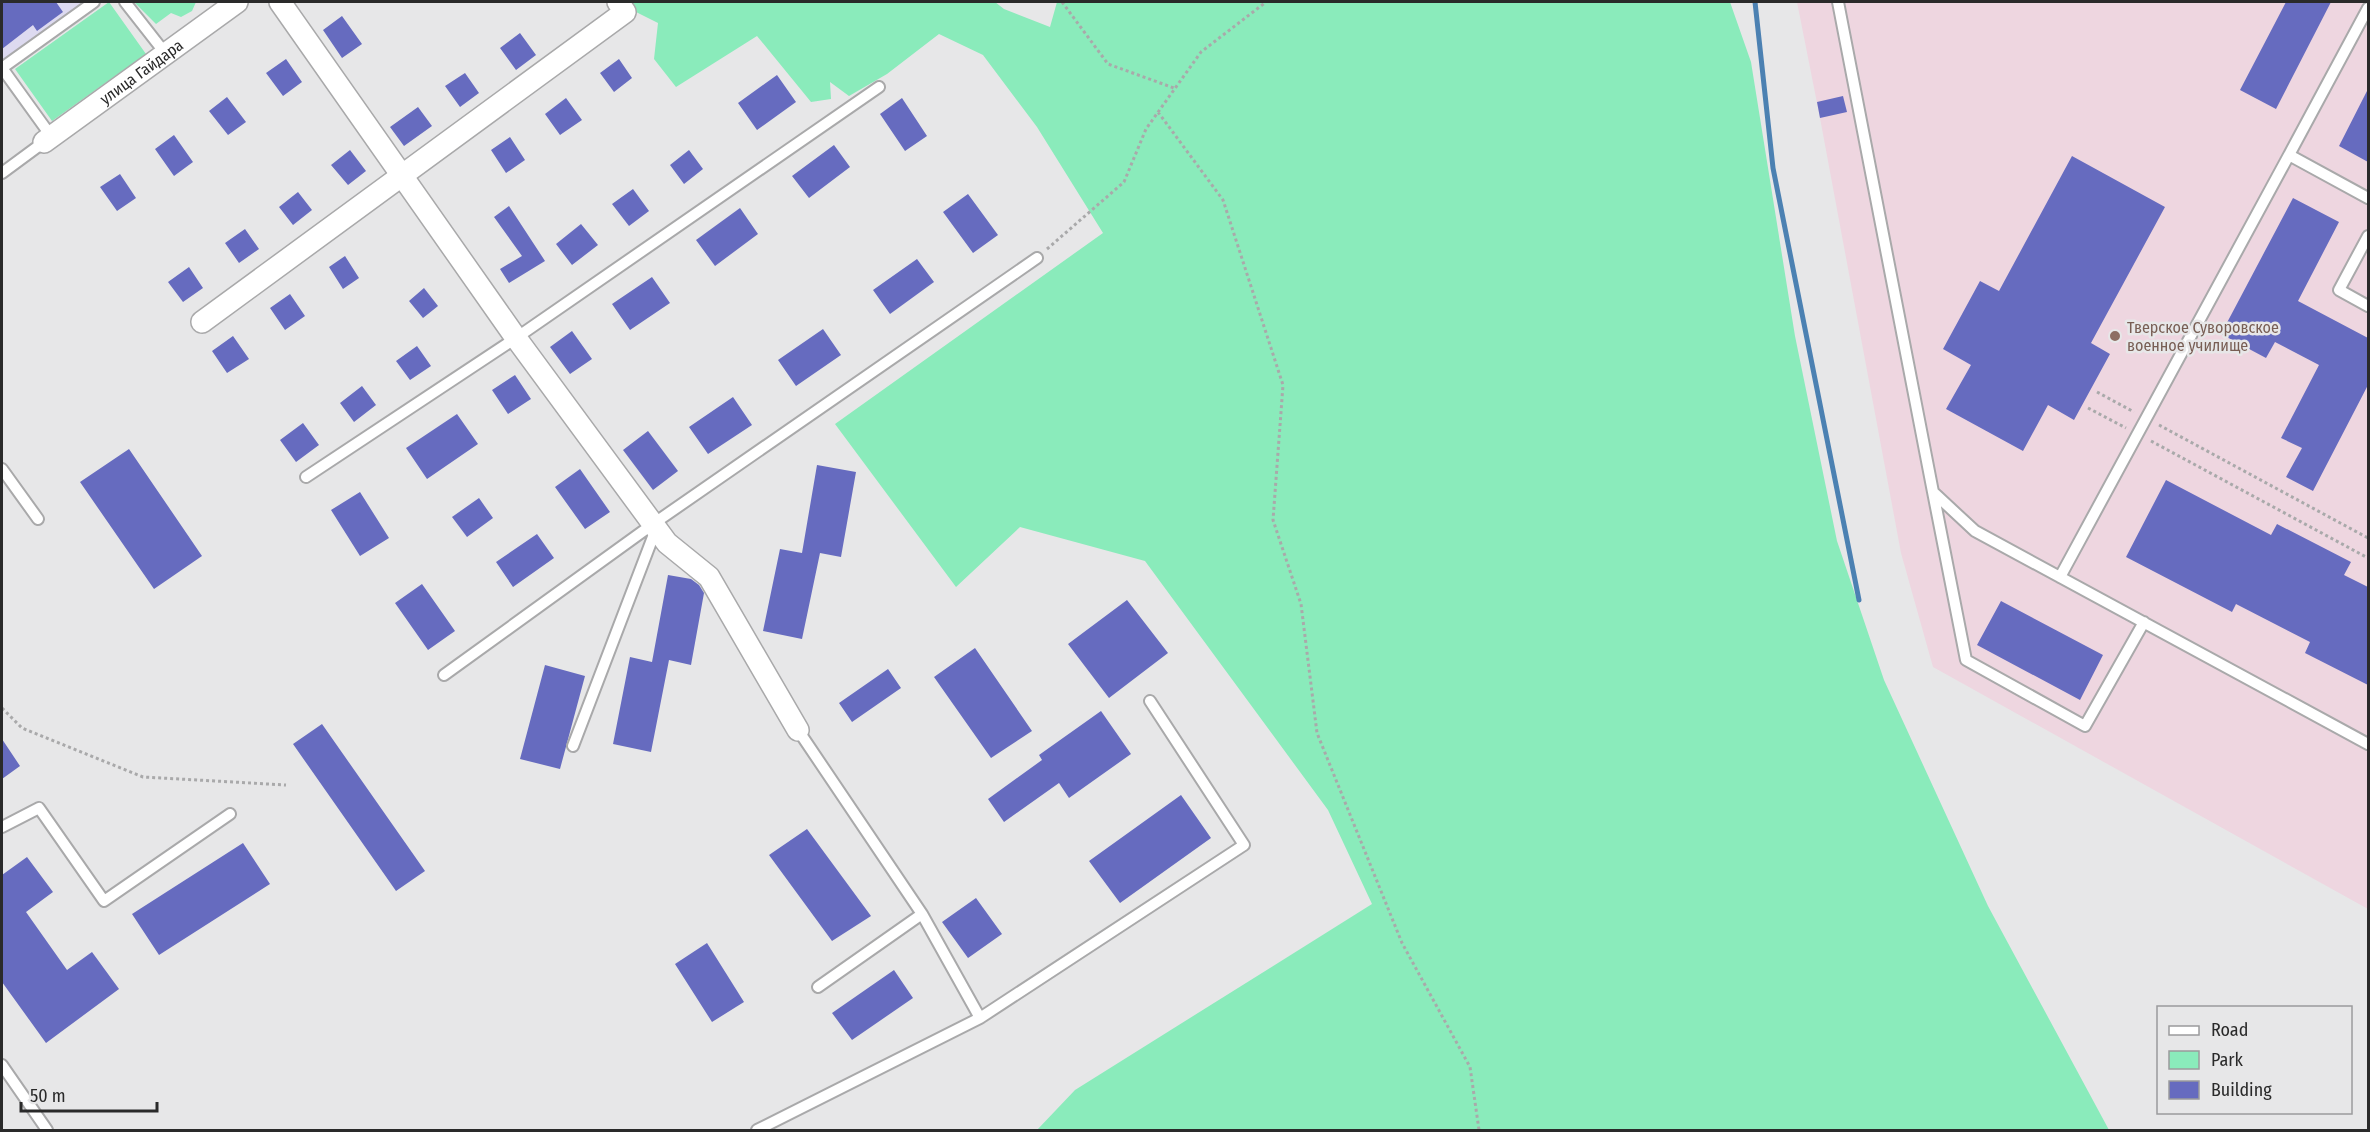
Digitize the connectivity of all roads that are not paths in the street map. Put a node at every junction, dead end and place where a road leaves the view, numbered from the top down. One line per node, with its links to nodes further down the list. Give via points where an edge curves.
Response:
1 (94, 2): 9 (lane)
2 (125, 2): 8 (lane)
3 (237, 2): 8 (street, улица Гайдара)
4 (280, 2): 14 (street)
5 (618, 2): 14 (street, via 625,12)
6 (1838, 2): 23 (lane)
7 (2368, 8): 12 (lane)
8 (165, 53): 11 (street, улица Гайдара)
9 (2, 68): 11 (lane)
10 (879, 87): 20 (lane)
11 (48, 139): 13 (lane)
12 (2289, 155): 15 (lane); 26 (lane)
13 (2, 173)
14 (402, 175): 19 (street); 20 (street)
15 (2368, 198)
16 (2368, 236): 18 (lane, via 2339,290)
17 (1037, 258): 25 (lane)
18 (2368, 306)
19 (202, 322)
20 (516, 338): 22 (lane); 25 (street)
21 (2, 469): 24 (lane)
22 (306, 477)
23 (1933, 492): 26 (lane, via 1975,531); 27 (lane, via 1966,660 2085,726)
24 (38, 519)
25 (654, 527): 28 (lane); 30 (street, via 708,577); 32 (lane)
26 (2060, 577): 27 (lane)
27 (2144, 622): 31 (lane)
28 (444, 675)
29 (1150, 701): 37 (lane, via 1244,845)
30 (798, 730): 35 (lane)
31 (2368, 744)
32 (573, 746)
33 (230, 814): 34 (lane, via 104,901 39,808)
34 (2, 827)
35 (922, 914): 36 (lane); 37 (lane)
36 (818, 987)
37 (980, 1018): 40 (lane)
38 (2, 1065): 39 (lane)
39 (47, 1131)
40 (757, 1131)

